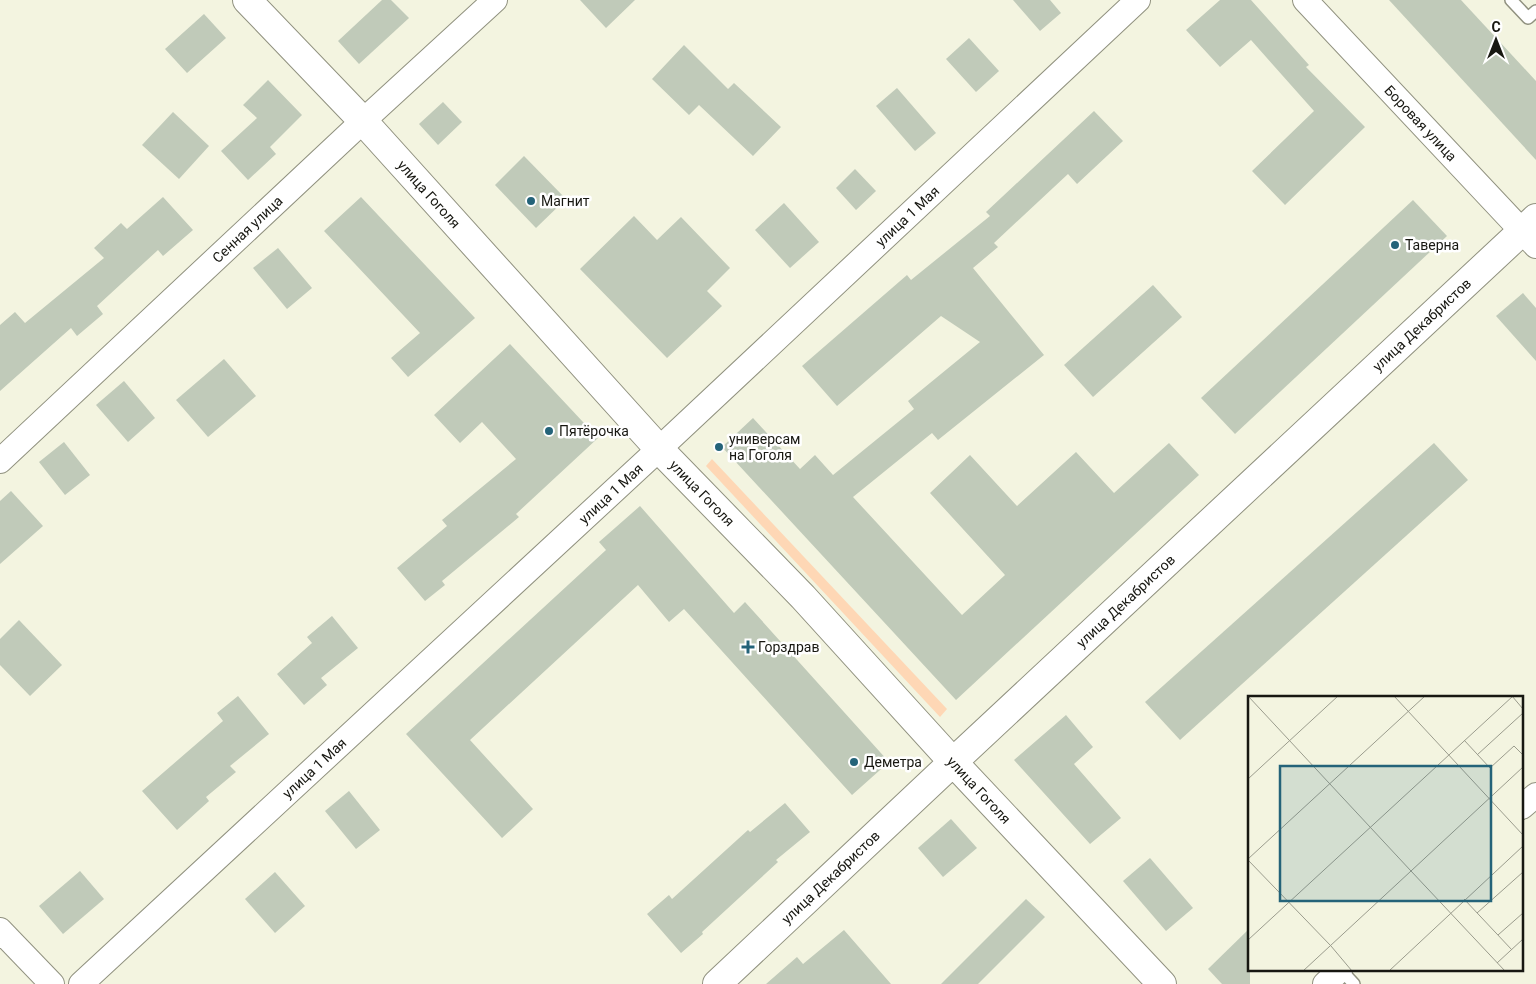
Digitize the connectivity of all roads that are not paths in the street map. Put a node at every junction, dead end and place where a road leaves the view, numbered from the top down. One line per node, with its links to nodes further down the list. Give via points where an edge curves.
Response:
1 (247, 0): 7 (street, улица Гоголя)
2 (495, 0): 7 (street, Сенная улица)
3 (1138, 0): 9 (street, улица 1 Мая)
4 (1305, 0): 8 (street, Боровая улица)
5 (1511, 0): 6 (lane, via 1528,18)
6 (1536, 11)
7 (363, 121): 9 (street, улица Гоголя); 10 (street, Сенная улица)
8 (1531, 232): 11 (street, улица Декабристов)
9 (659, 449): 11 (street, улица Гоголя, via 803,597); 18 (street, улица 1 Мая)
10 (0, 461)
11 (953, 762): 19 (street, улица Декабристов); 20 (street, улица Гоголя)
12 (1536, 795): 13 (street)
13 (1524, 805)
14 (0, 930): 17 (street)
15 (1339, 972): 21 (street)
16 (1343, 972): 22 (lane)
17 (52, 984)
18 (81, 984)
19 (717, 984)
20 (1162, 984)
21 (1325, 984)
22 (1354, 984)

